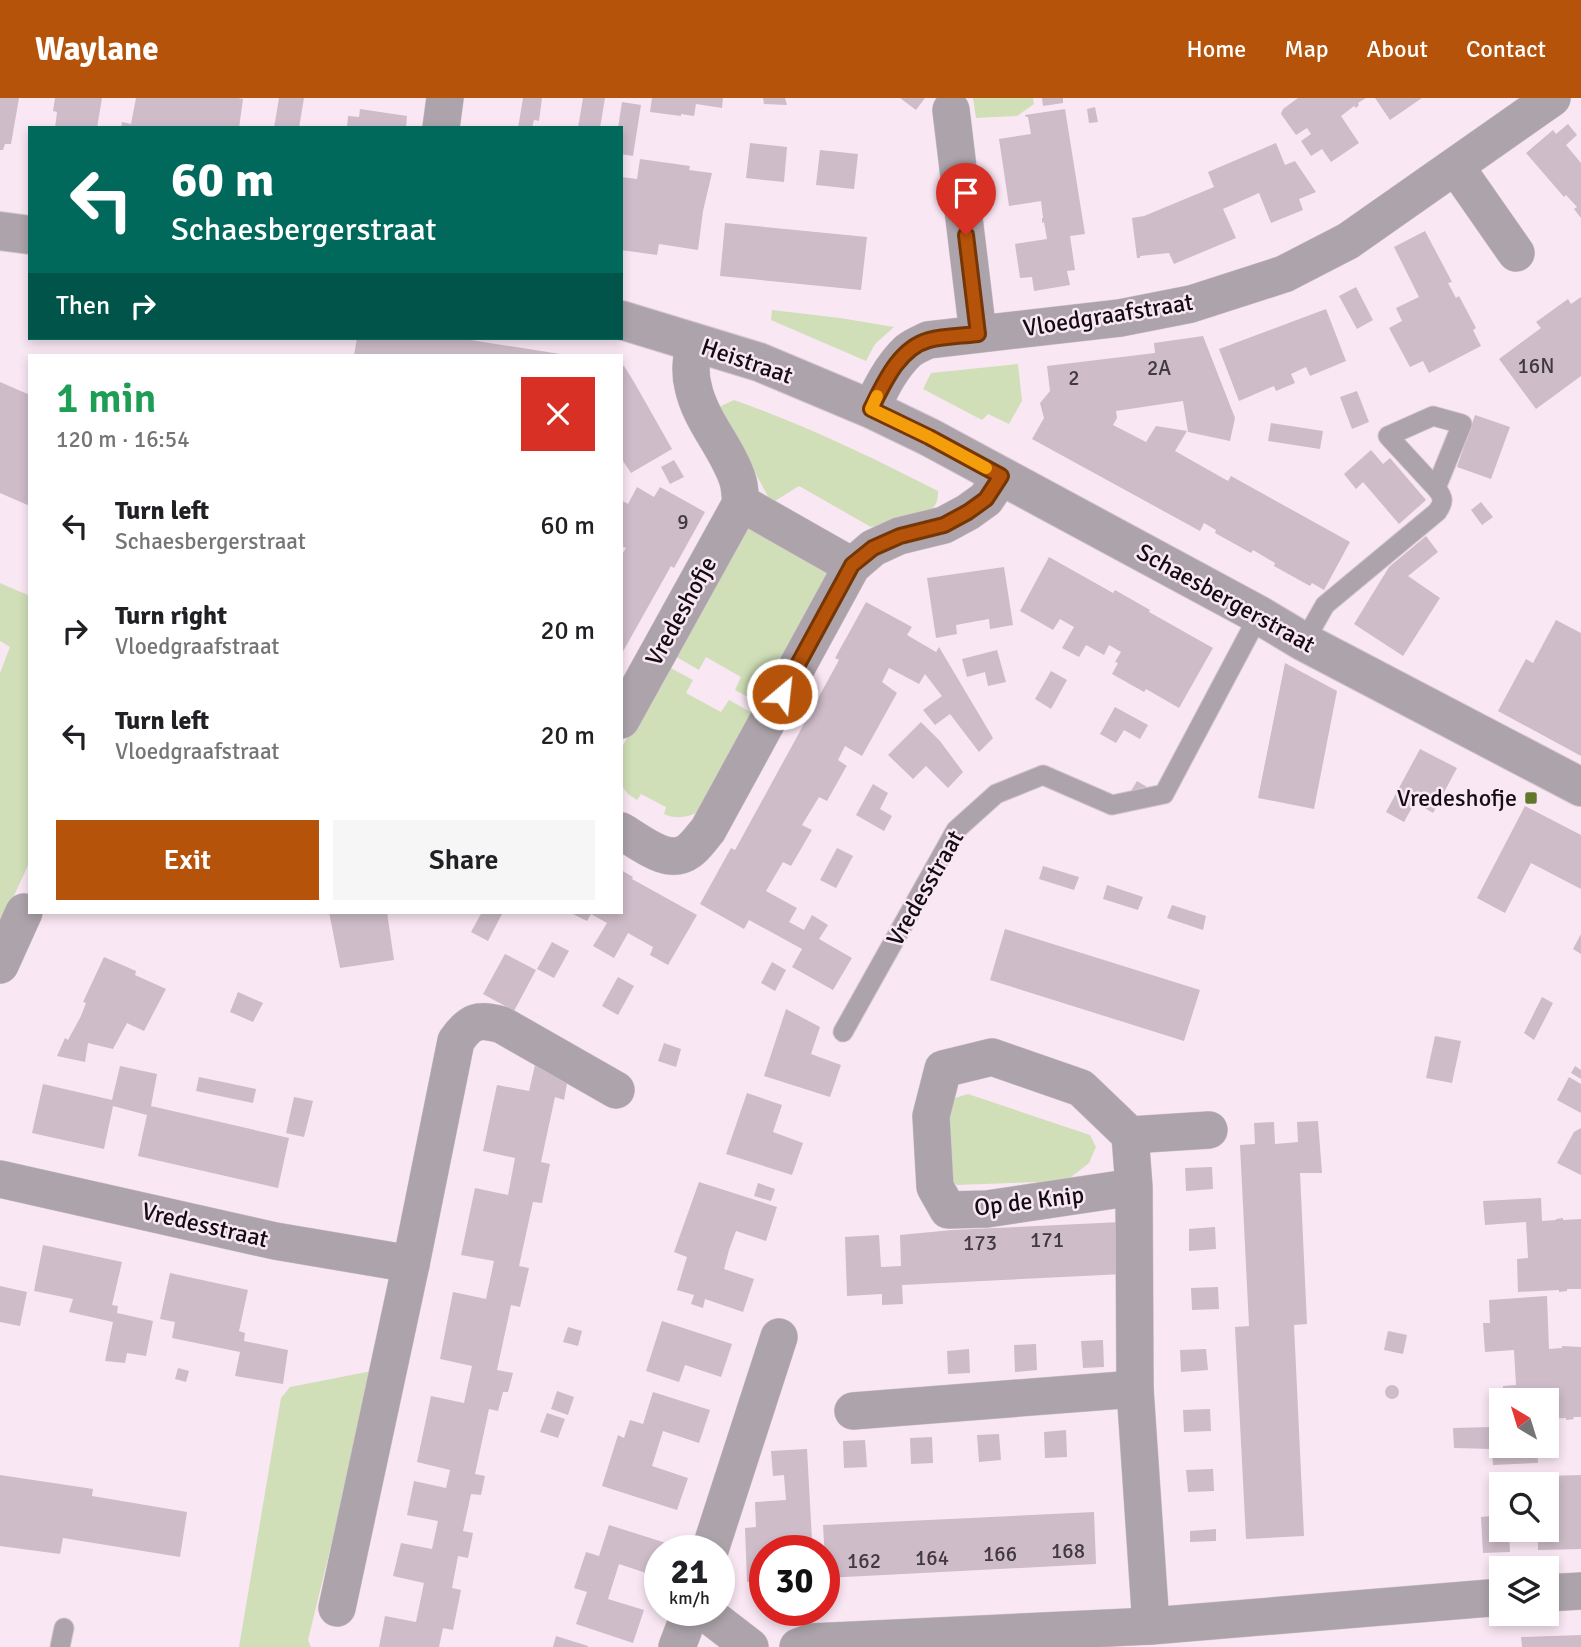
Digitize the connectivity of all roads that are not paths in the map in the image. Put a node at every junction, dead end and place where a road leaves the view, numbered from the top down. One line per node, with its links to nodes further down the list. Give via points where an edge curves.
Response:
1 (445, 98): 4 (street)
2 (1552, 98): 5 (street, Vloedgraafstraat)
3 (951, 110): 10 (street)
4 (441, 126)
5 (1456, 167): 8 (street); 10 (street, Vloedgraafstraat, via 1348,241 1284,274 1191,304 1120,318)
6 (0, 231): 7 (street)
7 (28, 235)
8 (1516, 253)
9 (623, 321): 11 (street, Heistraat)
10 (978, 334): 12 (street, Vloedgraafstraat, via 928,340 910,349 885,380)
11 (694, 342): 12 (street, Heistraat, via 759,362); 15 (street, via 693,389 733,466)
12 (871, 409): 13 (street, Schaesbergerstraat)
13 (1001, 476): 16 (street, via 986,499 968,512 944,525 873,548); 17 (street, Schaesbergerstraat)
14 (1436, 488): 18 (lane, via 1443,496 1437,512 1325,605)
15 (741, 503): 16 (street); 19 (street, Vredeshofje)
16 (852, 565): 21 (street, via 708,830 690,851 663,855)
17 (1259, 615): 18 (street, Schaesbergerstraat); 24 (lane, Vredesstraat, via 1164,794 1112,806 1043,775 996,794 956,830)
18 (1304, 642): 20 (street, Schaesbergerstraat)
19 (623, 716)
20 (1581, 787)
21 (623, 832)
22 (24, 912): 23 (street)
23 (0, 965)
24 (843, 1032)
25 (616, 1090): 30 (street, via 502,1025 487,1020 467,1026 456,1041)
26 (1209, 1130): 27 (street)
27 (1130, 1135): 29 (street); 29 (street, Op de Knip, via 1081,1088 992,1058 943,1069 931,1116 935,1187 948,1210 987,1209)
28 (0, 1180): 30 (street, Vredesstraat, via 275,1241)
29 (1134, 1187): 32 (street)
30 (411, 1264): 38 (street)
31 (779, 1337): 34 (street)
32 (1135, 1389): 33 (street); 41 (street)
33 (853, 1411)
34 (715, 1535)
35 (1581, 1591): 36 (street)
36 (1559, 1592)
37 (1489, 1598): 41 (street)
38 (337, 1608)
39 (685, 1626): 42 (street)
40 (723, 1626): 43 (street)
41 (1151, 1626): 44 (street, via 811,1642)
42 (677, 1647)
43 (750, 1647)
44 (798, 1647)

